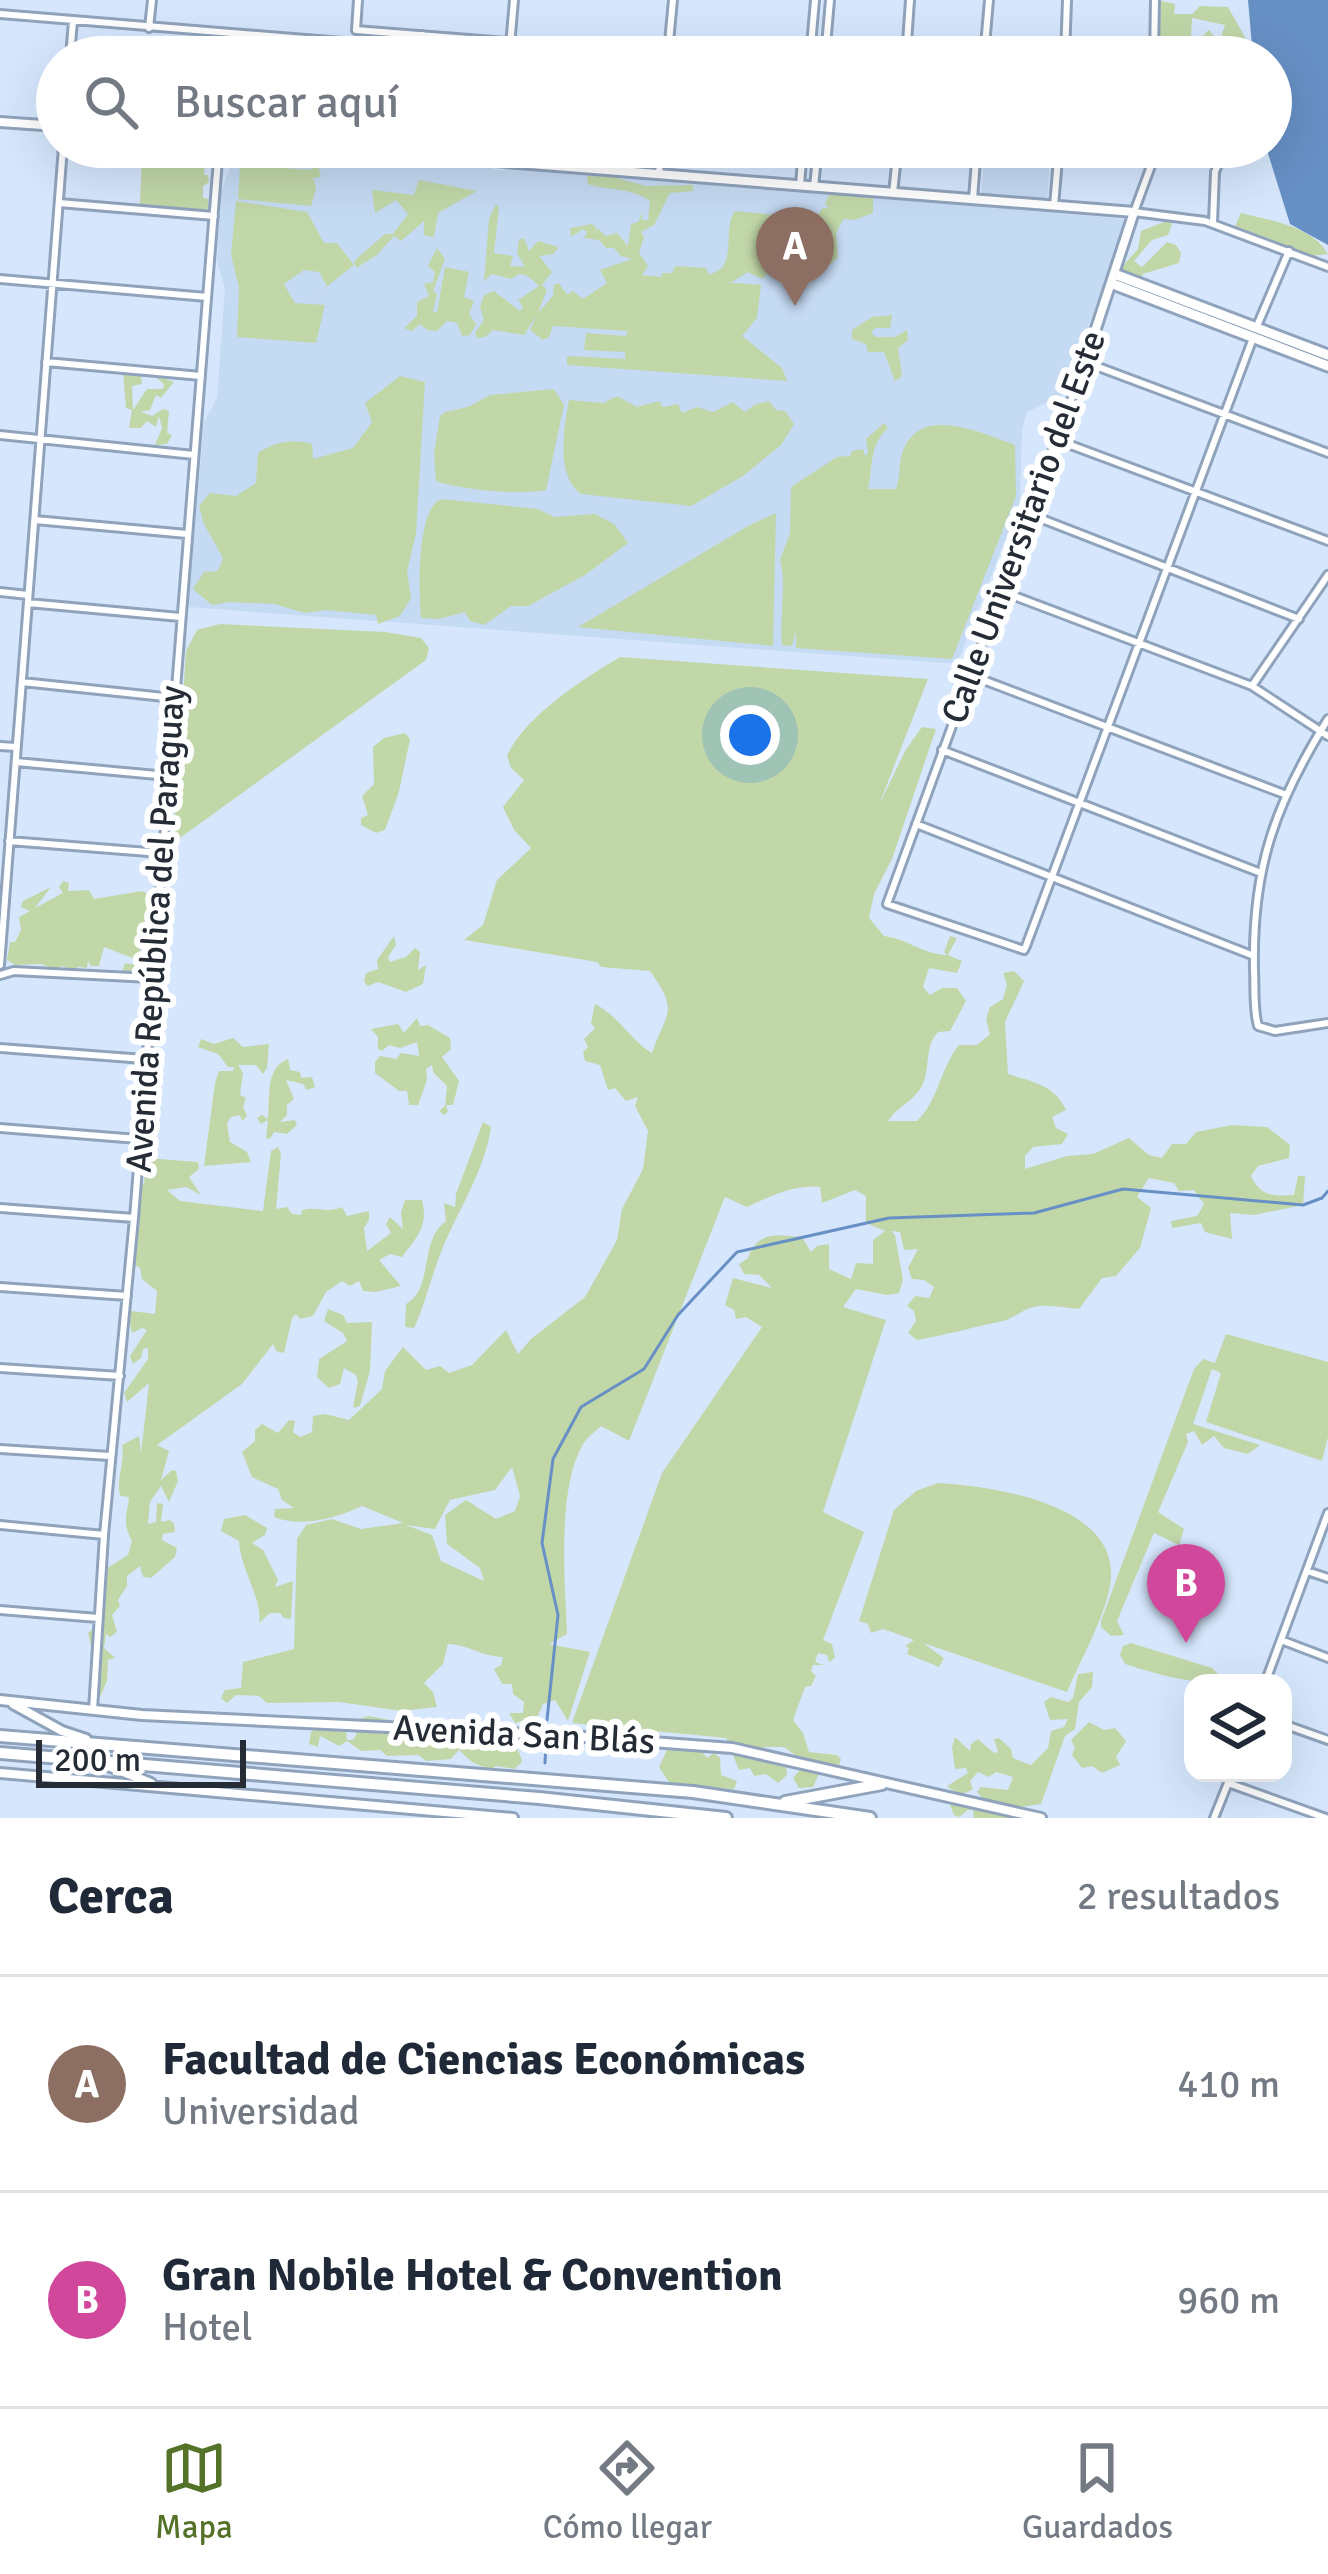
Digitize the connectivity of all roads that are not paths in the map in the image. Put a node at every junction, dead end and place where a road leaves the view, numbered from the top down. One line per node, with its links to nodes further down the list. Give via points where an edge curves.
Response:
1 (152, 0): 13 (street)
2 (358, 0): 14 (street)
3 (514, 0): 22 (street)
4 (673, 0): 23 (street)
5 (815, 0): 24 (street)
6 (830, 0): 25 (street)
7 (910, 0): 26 (street)
8 (989, 0): 27 (street)
9 (1066, 0): 28 (street)
10 (1155, 0): 29 (street)
11 (0, 14): 12 (street)
12 (73, 21): 13 (street); 17 (street)
13 (149, 28): 15 (street)
14 (356, 30): 16 (street); 20 (street)
15 (229, 33): 18 (street); 19 (street)
16 (423, 35): 21 (street)
17 (72, 36)
18 (229, 36)
19 (270, 36)
20 (356, 36)
21 (434, 36)
22 (511, 36)
23 (670, 36)
24 (812, 36)
25 (827, 36)
26 (907, 36)
27 (986, 36)
28 (1065, 36)
29 (1154, 36)
30 (0, 122): 31 (street)
31 (36, 125)
32 (62, 168): 48 (street)
33 (217, 168): 51 (street, Avenida República del Paraguay)
34 (580, 168): 43 (street)
35 (659, 168): 43 (street)
36 (801, 168): 44 (street)
37 (816, 168): 45 (street)
38 (896, 168): 46 (street)
39 (975, 168): 47 (street)
40 (1057, 168): 49 (street)
41 (1150, 168): 50 (street, Calle Universitario del Este)
42 (1217, 168): 52 (street)
43 (659, 174): 44 (street)
44 (800, 185): 45 (street)
45 (814, 187): 46 (street)
46 (893, 193): 47 (street)
47 (973, 199): 49 (street)
48 (59, 203): 51 (street); 57 (street)
49 (1054, 206): 50 (street)
50 (1134, 212): 52 (street); 56 (street, Calle Universitario del Este)
51 (214, 216): 58 (street, Avenida República del Paraguay)
52 (1213, 224): 53 (street)
53 (1289, 251): 54 (street); 59 (street)
54 (1328, 267)
55 (0, 279): 57 (street)
56 (1115, 279): 59 (main road); 62 (street, Calle Universitario del Este)
57 (52, 283): 58 (street); 61 (street)
58 (207, 297): 64 (street, Avenida República del Paraguay)
59 (1254, 334): 60 (main road); 63 (main road); 65 (street)
60 (1328, 355)
61 (46, 362): 64 (street); 67 (street)
62 (1085, 362): 65 (street); 68 (street, Calle Universitario del Este)
63 (1328, 366)
64 (201, 376): 70 (street, Avenida República del Paraguay)
65 (1224, 414): 69 (street); 71 (street)
66 (0, 435): 67 (street)
67 (40, 440): 70 (street); 73 (street)
68 (1057, 440): 71 (street); 72 (street, Calle Universitario del Este)
69 (1328, 453)
70 (194, 455): 74 (street, Avenida República del Paraguay)
71 (1195, 491): 75 (street); 76 (street)
72 (1029, 514): 76 (street); 78 (street, Calle Universitario del Este)
73 (34, 520): 74 (street); 80 (street)
74 (187, 534): 81 (street, Avenida República del Paraguay)
75 (1328, 541)
76 (1167, 567): 82 (street); 83 (street)
77 (1328, 574): 82 (street)
78 (1001, 591): 83 (street); 84 (street, Calle Universitario del Este)
79 (0, 592): 80 (street)
80 (28, 599): 81 (street); 85 (street)
81 (179, 617): 87 (street, Avenida República del Paraguay)
82 (1299, 619): 86 (street)
83 (1139, 643): 86 (street); 89 (street)
84 (970, 675): 89 (street); 93 (street, Calle Universitario del Este)
85 (21, 682): 87 (street); 92 (street)
86 (1252, 686): 90 (street)
87 (174, 698): 95 (street, Avenida República del Paraguay)
88 (1328, 719): 90 (street)
89 (1108, 727): 96 (street); 97 (street)
90 (1324, 734): 96 (street)
91 (0, 746): 92 (street)
92 (16, 747): 94 (street)
93 (942, 750): 97 (street); 98 (street, Calle Universitario del Este)
94 (15, 762): 95 (street); 99 (street)
95 (168, 776): 100 (street, Avenida República del Paraguay)
96 (1284, 794): 101 (street)
97 (1079, 803): 101 (street); 102 (street)
98 (915, 824): 102 (street); 102 (street, Calle Universitario del Este, via 888,905 1020,951)
99 (9, 841): 100 (street); 103 (street)
100 (161, 853): 108 (street, Avenida República del Paraguay)
101 (1261, 873): 105 (street)
102 (1051, 878): 105 (street)
103 (2, 899): 104 (street)
104 (1, 940): 106 (street)
105 (1254, 956): 109 (street, via 1258,1026)
106 (0, 965)
107 (0, 975): 108 (street)
108 (151, 977): 111 (street, Avenida República del Paraguay)
109 (1328, 1023)
110 (0, 1048): 111 (street)
111 (144, 1059): 113 (street, Avenida República del Paraguay)
112 (0, 1128): 113 (street)
113 (138, 1139): 115 (street, Avenida República del Paraguay)
114 (0, 1208): 115 (street)
115 (134, 1218): 117 (street, Avenida República del Paraguay)
116 (0, 1287): 117 (street)
117 (127, 1296): 119 (street, Avenida República del Paraguay)
118 (0, 1368): 119 (street)
119 (120, 1376): 121 (street, Avenida República del Paraguay)
120 (0, 1449): 121 (street)
121 (111, 1456): 124 (street, Avenida República del Paraguay)
122 (1328, 1513): 125 (street)
123 (0, 1526): 124 (street)
124 (104, 1535): 128 (street, Avenida República del Paraguay)
125 (1306, 1571): 126 (street); 129 (street)
126 (1328, 1579)
127 (0, 1610): 128 (street)
128 (99, 1618): 133 (street, Avenida República del Paraguay)
129 (1281, 1640): 130 (street); 131 (street)
130 (1328, 1658)
131 (1268, 1674)
132 (4, 1701): 133 (street, Avenida San Blás); 137 (street)
133 (93, 1710): 142 (street, Avenida San Blás, via 732,1748)
134 (1292, 1727): 136 (street)
135 (0, 1736): 137 (highway)
136 (1328, 1740)
137 (99, 1743): 144 (highway)
138 (0, 1753): 139 (highway)
139 (91, 1759): 143 (street); 146 (highway)
140 (0, 1773): 143 (street)
141 (1228, 1783): 149 (street); 150 (street)
142 (882, 1784): 144 (highway); 148 (street, Avenida San Blás)
143 (160, 1787): 145 (street)
144 (778, 1804): 147 (highway)
145 (513, 1818)
146 (726, 1818)
147 (870, 1818)
148 (1041, 1818)
149 (1214, 1818)
150 (1326, 1818)

